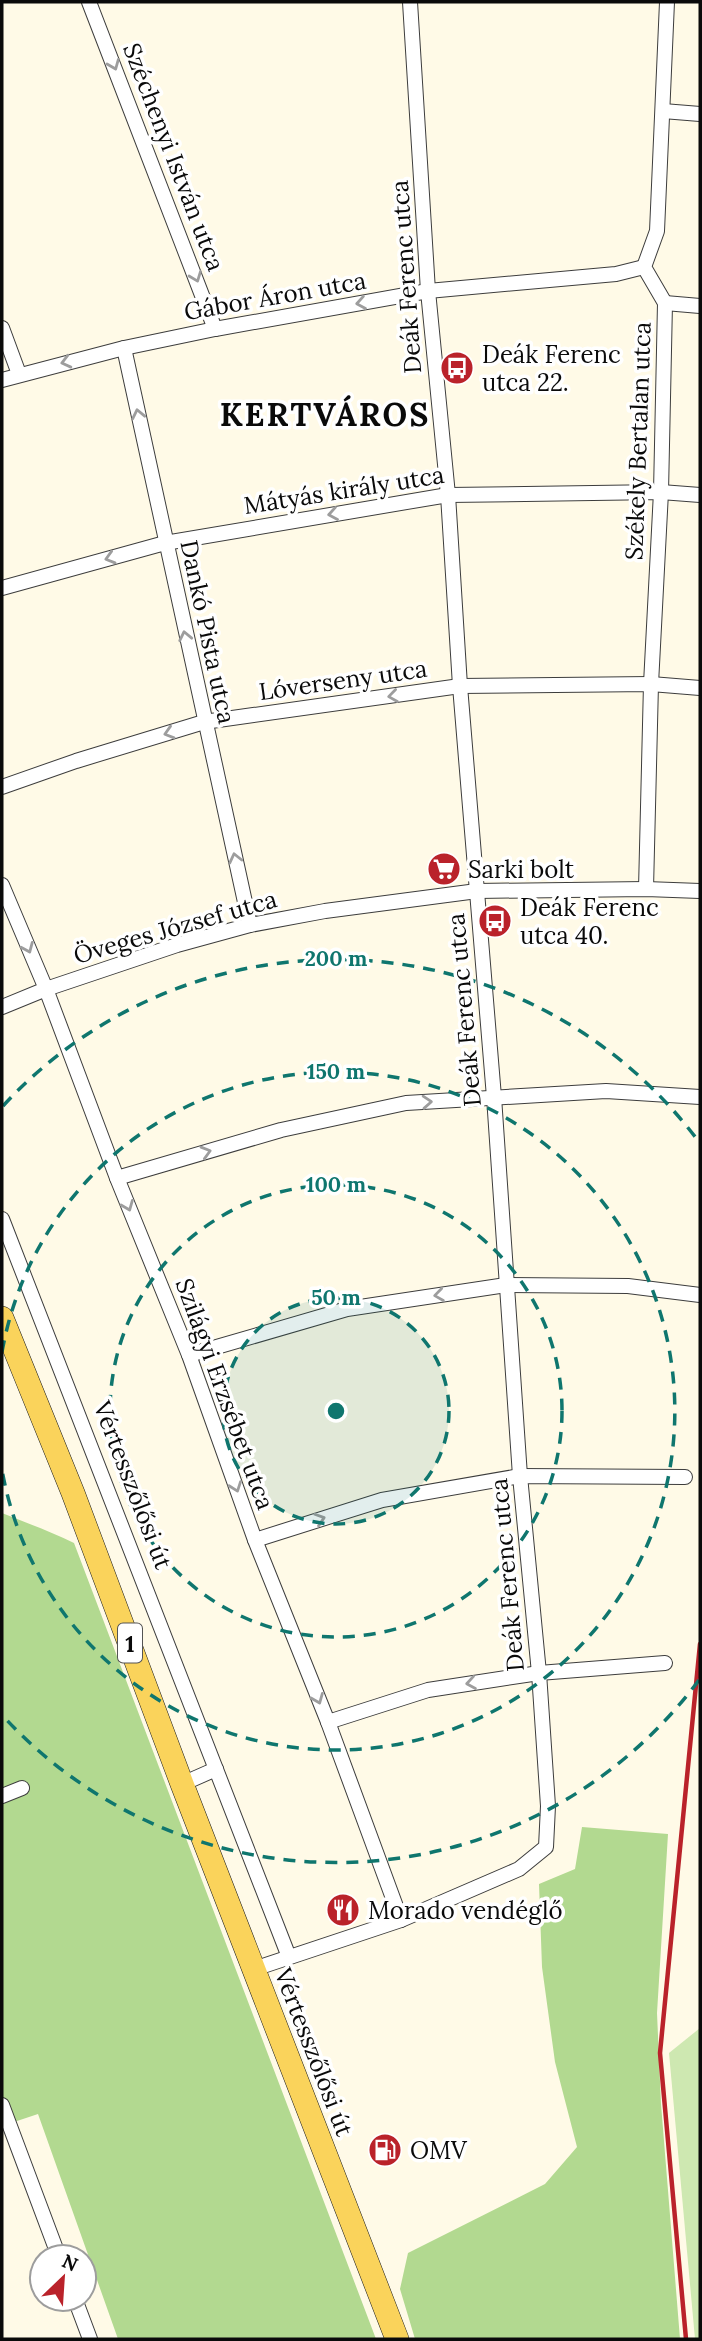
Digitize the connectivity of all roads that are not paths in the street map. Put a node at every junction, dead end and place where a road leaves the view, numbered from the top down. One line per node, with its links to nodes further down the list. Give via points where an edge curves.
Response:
1 (89, 2): 11 (street, Széchenyi István utca, one-way to 11)
2 (410, 2): 7 (street, Deák Ferenc utca)
3 (667, 2): 4 (street)
4 (663, 111): 5 (street); 6 (street, via 657,231)
5 (700, 114)
6 (644, 267): 7 (street, Gábor Áron utca, via 616,274); 8 (street, Székely Bertalan utca)
7 (429, 291): 11 (street, Gábor Áron utca, one-way to 11); 16 (street, Deák Ferenc utca)
8 (665, 303): 9 (street); 15 (street, Székely Bertalan utca)
9 (700, 306)
10 (2, 328): 13 (street)
11 (215, 329): 12 (street, Gábor Áron utca)
12 (124, 348): 13 (street, Gábor Áron utca, one-way to 13); 18 (street, Dankó Pista utca, one-way to 12)
13 (19, 374): 14 (street, Gábor Áron utca)
14 (2, 380)
15 (662, 492): 16 (street, Mátyás király utca); 17 (street, Mátyás király utca); 20 (street, Székely Bertalan utca)
16 (448, 495): 18 (street, Mátyás király utca, one-way to 18); 21 (street, Deák Ferenc utca)
17 (700, 495)
18 (165, 543): 19 (street, Mátyás király utca, one-way to 19); 23 (street, Dankó Pista utca, one-way to 18)
19 (2, 588)
20 (651, 684): 21 (street, Lóverseny utca); 22 (street, Lóverseny utca); 26 (street, Székely Bertalan utca)
21 (460, 686): 23 (street, Lóverseny utca, one-way to 23); 27 (street, Deák Ferenc utca)
22 (700, 688)
23 (205, 722): 24 (street, Lóverseny utca, one-way to 24); 29 (street, Dankó Pista utca, one-way to 23)
24 (2, 787)
25 (2, 885): 30 (street, Szilágyi Erzsébet utca, one-way to 30)
26 (646, 888): 27 (street, Öveges József utca); 28 (street, Öveges József utca)
27 (477, 891): 29 (street, Öveges József utca); 32 (street, Deák Ferenc utca)
28 (700, 891)
29 (250, 925): 30 (street, Öveges József utca)
30 (46, 989): 31 (street, Öveges József utca); 34 (street, Szilágyi Erzsébet utca)
31 (2, 1007)
32 (494, 1097): 33 (street, via 606,1091); 34 (street, one-way to 32, via 294,1128 406,1103); 36 (street, Deák Ferenc utca)
33 (700, 1097)
34 (117, 1178): 39 (street, Szilágyi Erzsébet utca, one-way to 39)
35 (2, 1219): 46 (street, Vértesszőlősi út)
36 (506, 1285): 37 (street, via 628,1286); 39 (street, one-way to 39, via 347,1309); 40 (street, Deák Ferenc utca)
37 (700, 1295)
38 (2, 1318): 47 (main road, Vértesszőlősi út / 1)
39 (189, 1355): 42 (street, Szilágyi Erzsébet utca, one-way to 42)
40 (520, 1476): 41 (street); 42 (street, one-way to 40, via 382,1500); 44 (street, Deák Ferenc utca)
41 (685, 1477)
42 (255, 1540): 45 (street, Szilágyi Erzsébet utca, one-way to 45)
43 (665, 1663): 44 (street)
44 (539, 1673): 45 (street, one-way to 45, via 428,1690); 50 (street, Deák Ferenc utca, via 548,1806 546,1847 519,1869)
45 (328, 1723): 50 (street, Szilágyi Erzsébet utca)
46 (216, 1769): 47 (street); 51 (street, Vértesszőlősi út)
47 (183, 1784): 52 (main road, Vértesszőlősi út / 1)
48 (22, 1788): 49 (street)
49 (2, 1796)
50 (401, 1920): 51 (street)
51 (289, 1957): 52 (street)
52 (254, 1969): 57 (main road, Vértesszőlősi út / 1)
53 (2, 2105): 54 (street)
54 (54, 2243)
55 (80, 2313): 56 (street)
56 (90, 2339)
57 (397, 2339)

